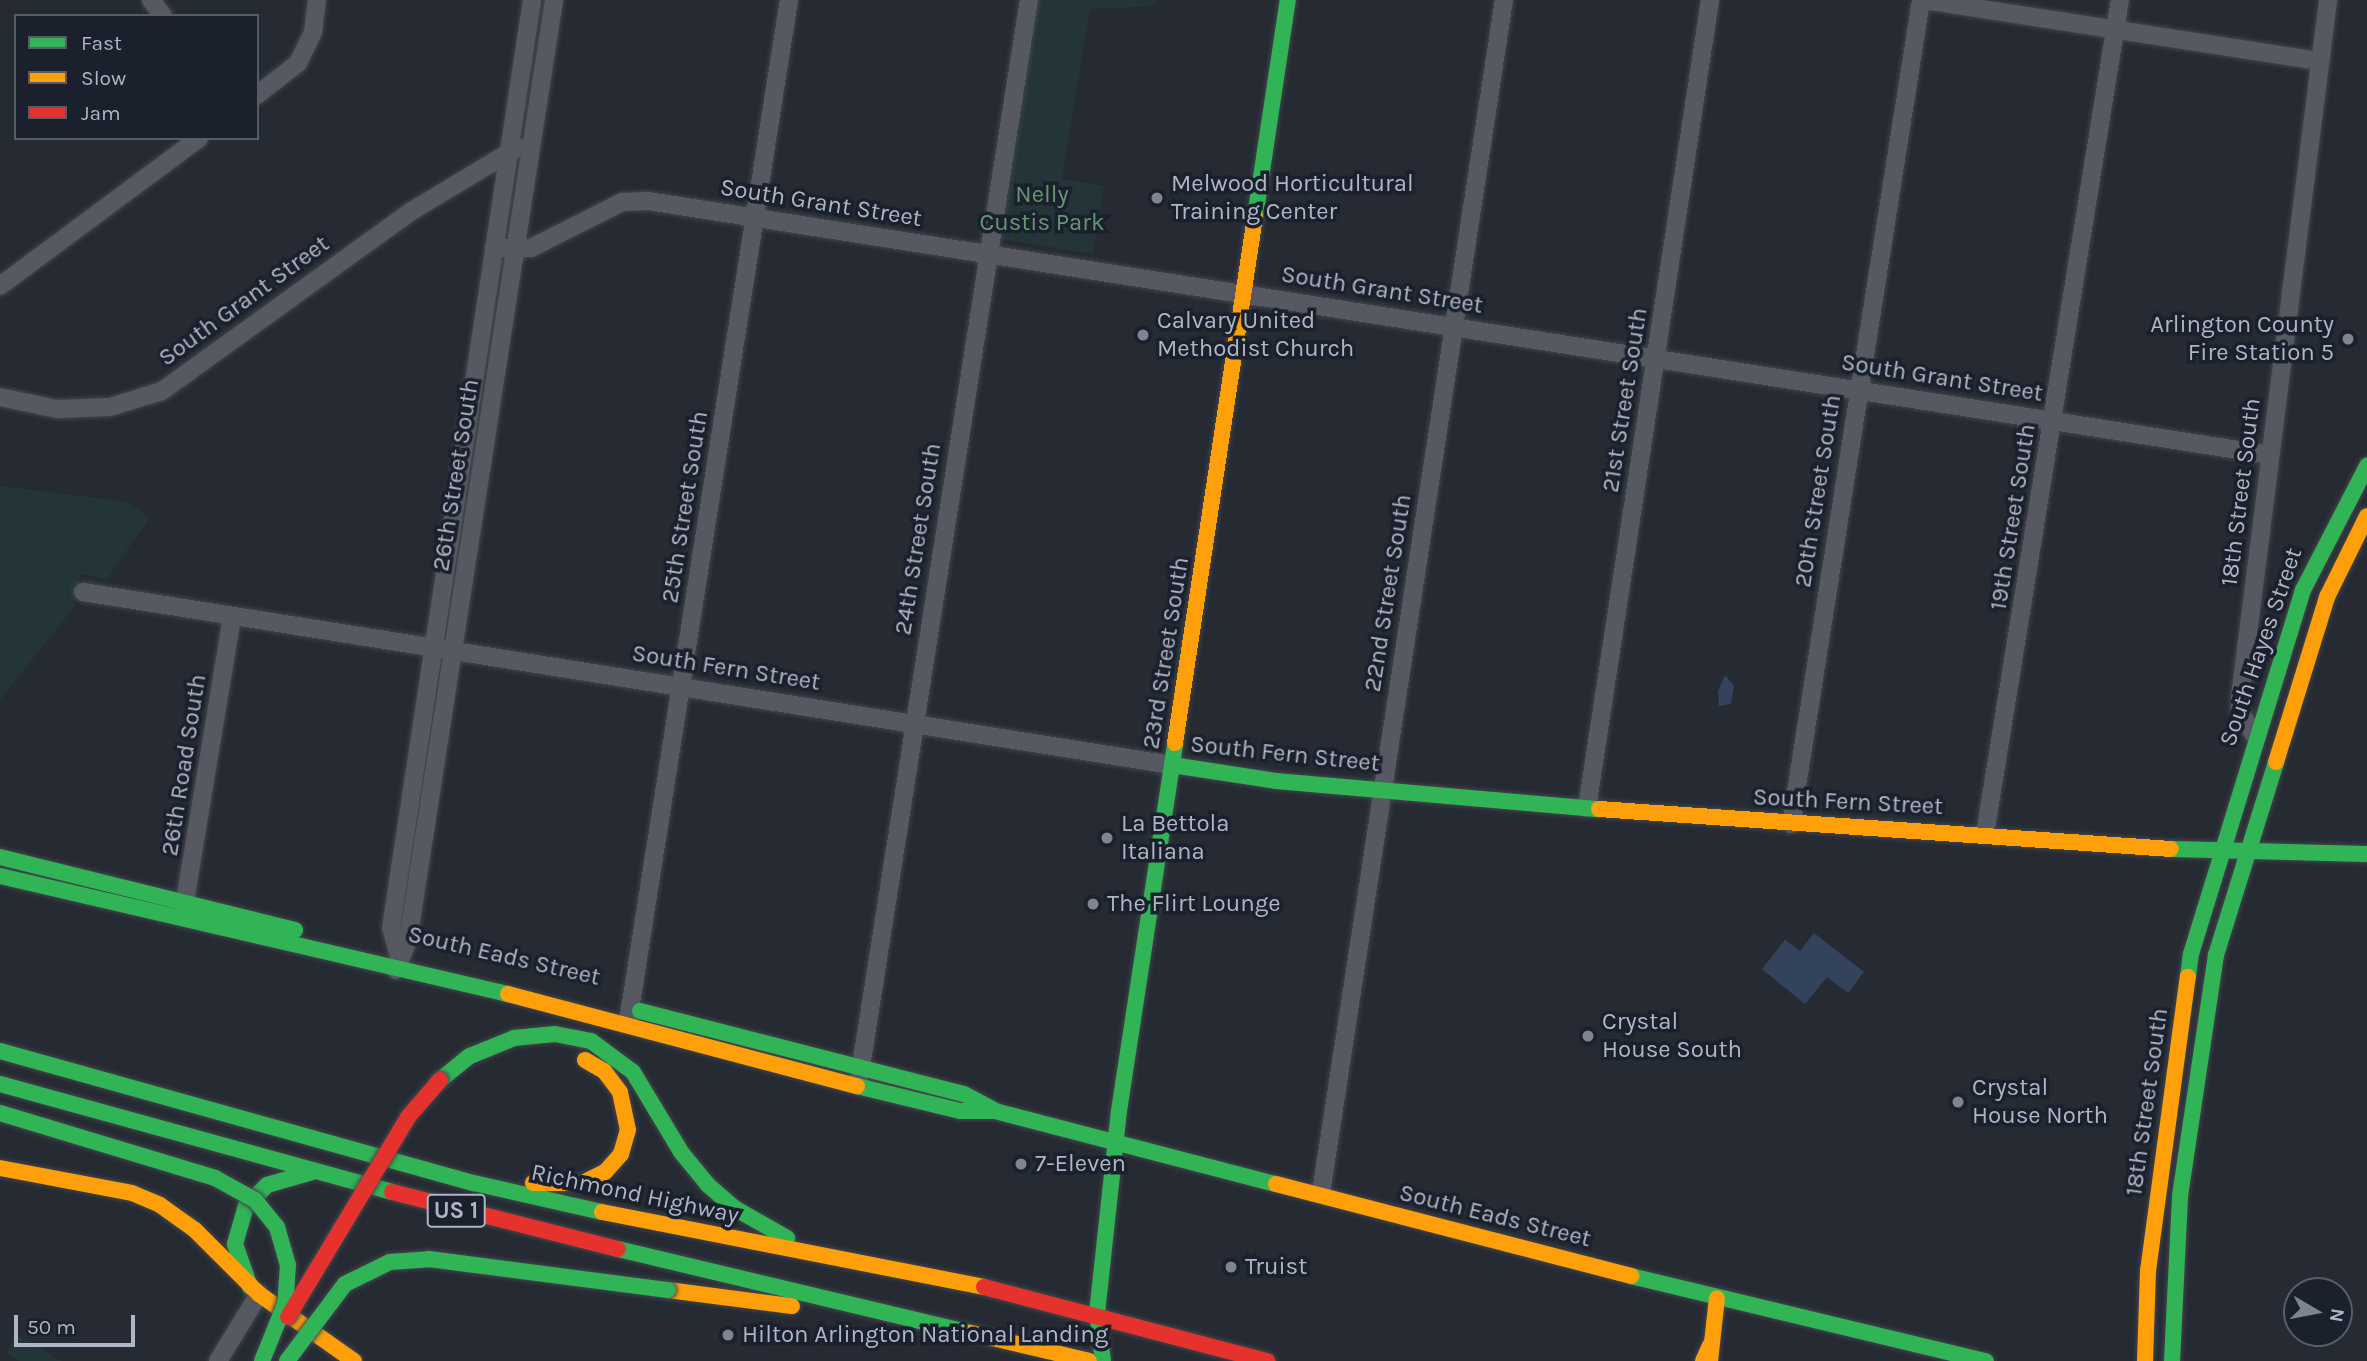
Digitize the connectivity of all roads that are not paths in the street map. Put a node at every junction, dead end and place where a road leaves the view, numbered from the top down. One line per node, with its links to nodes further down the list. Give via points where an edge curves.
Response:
1 (317, 0): 14 (street, via 313,32 298,63)
2 (532, 0): 17 (street, 26th Street South)
3 (554, 0): 16 (street, 26th Street South)
4 (789, 0): 18 (street, 25th Street South)
5 (1029, 0): 21 (street, 24th Street South)
6 (1289, 0): 23 (main road, 23rd Street South)
7 (1504, 0): 24 (street, 22nd Street South)
8 (1710, 0): 25 (street, 21st Street South)
9 (1922, 0): 12 (street); 26 (street, 20th Street South)
10 (2120, 0): 12 (street, 19th Street South)
11 (2328, 0): 13 (street, 18th Street South)
12 (2115, 29): 13 (street); 28 (street, 19th Street South)
13 (2320, 61): 29 (street, 18th Street South)
14 (259, 93)
15 (196, 140): 22 (street)
16 (531, 146): 17 (street); 20 (street, 26th Street South)
17 (510, 147): 19 (street, 26th Street South); 27 (street, South Grant Street, via 410,212 162,391 97,408 57,409)
18 (754, 217): 20 (street, South Grant Street, via 648,201 622,202 531,248); 21 (street, South Grant Street); 36 (street, 25th Street South)
19 (495, 248): 20 (street, South Grant Street); 34 (street, 26th Street South)
20 (516, 248): 35 (street, 26th Street South)
21 (988, 254): 23 (street, South Grant Street); 37 (street, 24th Street South)
22 (0, 286)
23 (1245, 294): 24 (street, South Grant Street); 39 (main road, 23rd Street South)
24 (1454, 325): 25 (street, South Grant Street); 40 (street, 22nd Street South)
25 (1657, 359): 26 (street, South Grant Street); 41 (street, 21st Street South)
26 (1859, 390): 28 (street, South Grant Street); 42 (street, 20th Street South)
27 (0, 397)
28 (2054, 420): 29 (street, South Grant Street); 43 (street, 19th Street South)
29 (2270, 455): 38 (street, 18th Street South, via 2240,697 2240,712)
30 (2367, 467): 38 (main road, South Hayes Street, via 2326,538 2303,590)
31 (2367, 516): 45 (main road, South Hayes Street, via 2327,597)
32 (83, 592): 33 (street, South Fern Street)
33 (233, 616): 34 (street, South Fern Street); 50 (street, 26th Road South)
34 (434, 647): 35 (street, South Fern Street); 51 (street, 26th Street South, via 390,935)
35 (453, 650): 36 (street, South Fern Street); 51 (street, 26th Street South, via 408,940)
36 (682, 686): 37 (street, South Fern Street); 52 (street, 25th Street South)
37 (914, 722): 39 (street, South Fern Street); 55 (street, 24th Street South)
38 (2255, 736): 44 (main road, South Hayes Street)
39 (1172, 765): 40 (main road, South Fern Street, via 1198,772); 58 (main road, 23rd Street South)
40 (1384, 790): 41 (main road, South Fern Street); 63 (street, 22nd Street South)
41 (1587, 808): 42 (main road, South Fern Street)
42 (1791, 824): 43 (main road, South Fern Street)
43 (1985, 834): 44 (main road, South Fern Street)
44 (2221, 853): 45 (main road, South Fern Street); 83 (main road, 18th Street South, via 2191,954 2148,1271)
45 (2247, 853): 46 (main road, South Fern Street); 84 (main road, 18th Street South, via 2216,955 2198,1061 2177,1234)
46 (2367, 854)
47 (0, 857): 48 (main road, South Eads Street)
48 (20, 862): 49 (main road); 50 (main road, South Eads Street)
49 (8, 878): 50 (main road, South Eads Street)
50 (183, 911): 51 (main road, South Eads Street)
51 (398, 963): 52 (main road, South Eads Street)
52 (629, 1015): 55 (main road, South Eads Street, via 715,1052)
53 (0, 1051): 62 (main road, Richmond Highway / US 1)
54 (569, 1055): 62 (main road, via 604,1071 620,1092 628,1130 614,1164 583,1183)
55 (859, 1077): 58 (main road, South Eads Street, via 964,1094 995,1111)
56 (0, 1084): 61 (main road, US 1)
57 (0, 1113): 77 (main road, bridge, via 215,1178 256,1200 277,1227 288,1265 285,1304)
58 (1115, 1141): 63 (main road, South Eads Street); 69 (main road, 23rd Street South)
59 (413, 1146): 78 (main road, bridge)
60 (0, 1168): 67 (main road, via 106,1187 153,1201 195,1230)
61 (312, 1172): 66 (main road, US 1, via 518,1226); 67 (main road, via 267,1185 246,1206 235,1244)
62 (474, 1182): 64 (main road, Richmond Highway / US 1, via 644,1221)
63 (1321, 1193): 68 (main road, South Eads Street)
64 (814, 1251): 69 (main road, Richmond Highway / US 1); 77 (main road, bridge, via 755,1222 708,1185 681,1152 633,1072 613,1053 591,1041 555,1034 514,1038 470,1056 440,1080 408,1117)
65 (789, 1270): 66 (main road)
66 (725, 1272): 70 (main road, US 1)
67 (254, 1290): 74 (main road); 76 (street)
68 (1717, 1298): 73 (main road); 82 (main road, South Eads Street)
69 (1097, 1313): 71 (main road, 23rd Street South); 72 (main road, 23rd Street South); 80 (main road, Richmond Highway / US 1)
70 (918, 1318): 75 (main road, US 1); 78 (main road, bridge, via 437,1260 390,1262 345,1284)
71 (1083, 1339): 72 (main road); 75 (main road, 23rd Street South)
72 (1100, 1344): 79 (main road, 23rd Street South)
73 (1710, 1353): 81 (main road)
74 (347, 1359)
75 (1078, 1360)
76 (218, 1361)
77 (262, 1361)
78 (286, 1361)
79 (1103, 1361)
80 (1266, 1361)
81 (1703, 1361)
82 (1986, 1361)
83 (2145, 1361)
84 (2172, 1361)

